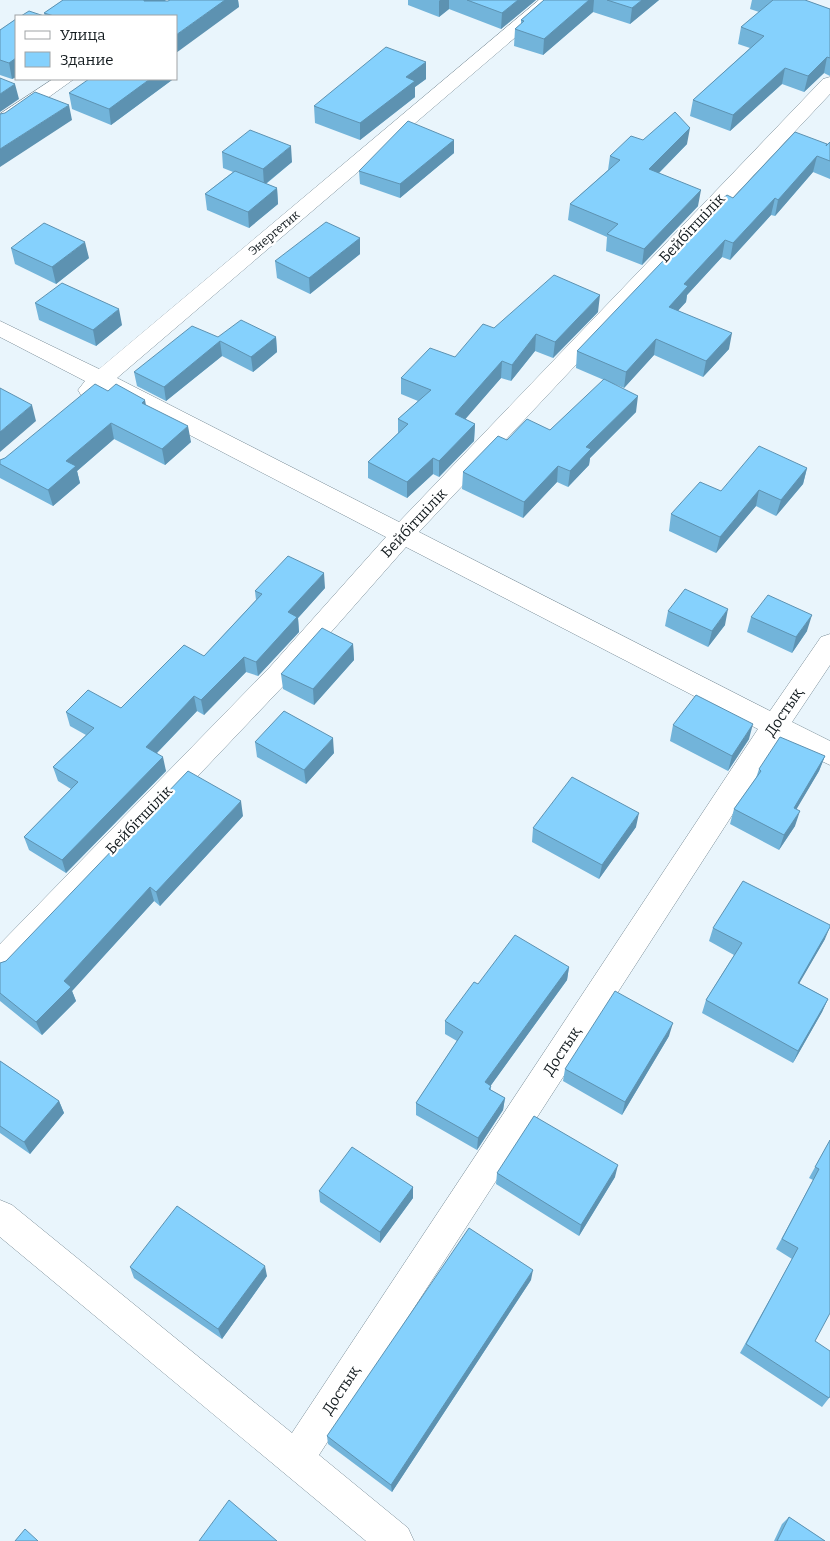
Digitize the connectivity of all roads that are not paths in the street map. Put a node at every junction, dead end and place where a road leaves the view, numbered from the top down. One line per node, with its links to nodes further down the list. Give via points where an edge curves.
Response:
1 (550, 0): 6 (street, Энергетик)
2 (64, 80): 4 (street)
3 (830, 83): 8 (street, Бейбітшілік)
4 (0, 123)
5 (0, 328): 6 (street)
6 (102, 378): 7 (street, Энергетик); 8 (street)
7 (73, 404)
8 (402, 535): 10 (street); 12 (street, Бейбітшілік, via 280,674)
9 (830, 644): 10 (street, Достық)
10 (775, 725): 11 (street); 14 (street, Достық)
11 (830, 754)
12 (0, 964)
13 (0, 1216): 14 (street)
14 (296, 1459): 15 (street)
15 (395, 1541)

